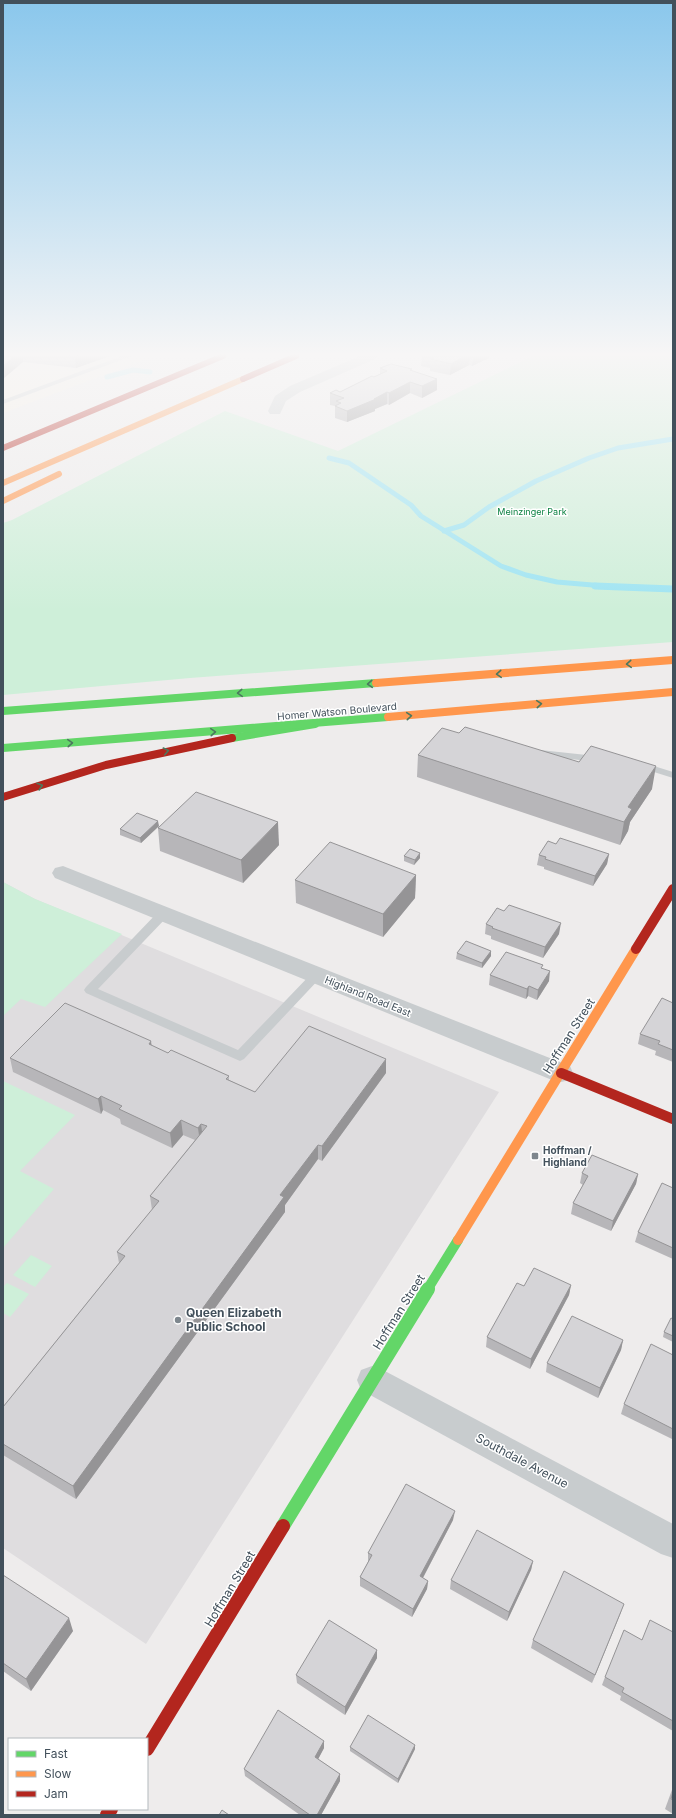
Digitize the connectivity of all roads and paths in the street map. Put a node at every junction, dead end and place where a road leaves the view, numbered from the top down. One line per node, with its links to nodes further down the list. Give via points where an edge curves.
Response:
1 (20, 441): 3 (main road)
2 (101, 441): 5 (main road)
3 (3, 448)
4 (66, 470): 6 (main road)
5 (3, 483)
6 (3, 501)
7 (671, 663): 9 (main road, one-way to 9)
8 (673, 692): 10 (main road, Homer Watson Boulevard, one-way to 8)
9 (3, 711)
10 (315, 724): 11 (main road, Homer Watson Boulevard, one-way to 10); 16 (main road, one-way to 10, via 106,765 200,743)
11 (3, 748)
12 (530, 752): 13 (lane)
13 (608, 760)
14 (631, 762): 15 (lane)
15 (673, 775)
16 (3, 797)
17 (63, 873): 19 (street, Highland Road East)
18 (673, 889): 21 (main road, Hoffman Street)
19 (163, 914): 20 (street, Highland Road East); 20 (lane, via 90,990 240,1056)
20 (316, 976): 21 (street, Highland Road East)
21 (561, 1072): 22 (main road, Highland Road East); 23 (main road, Hoffman Street)
22 (673, 1119)
23 (372, 1380): 24 (street, Southdale Avenue); 25 (main road, Hoffman Street)
24 (673, 1542)
25 (148, 1747)

